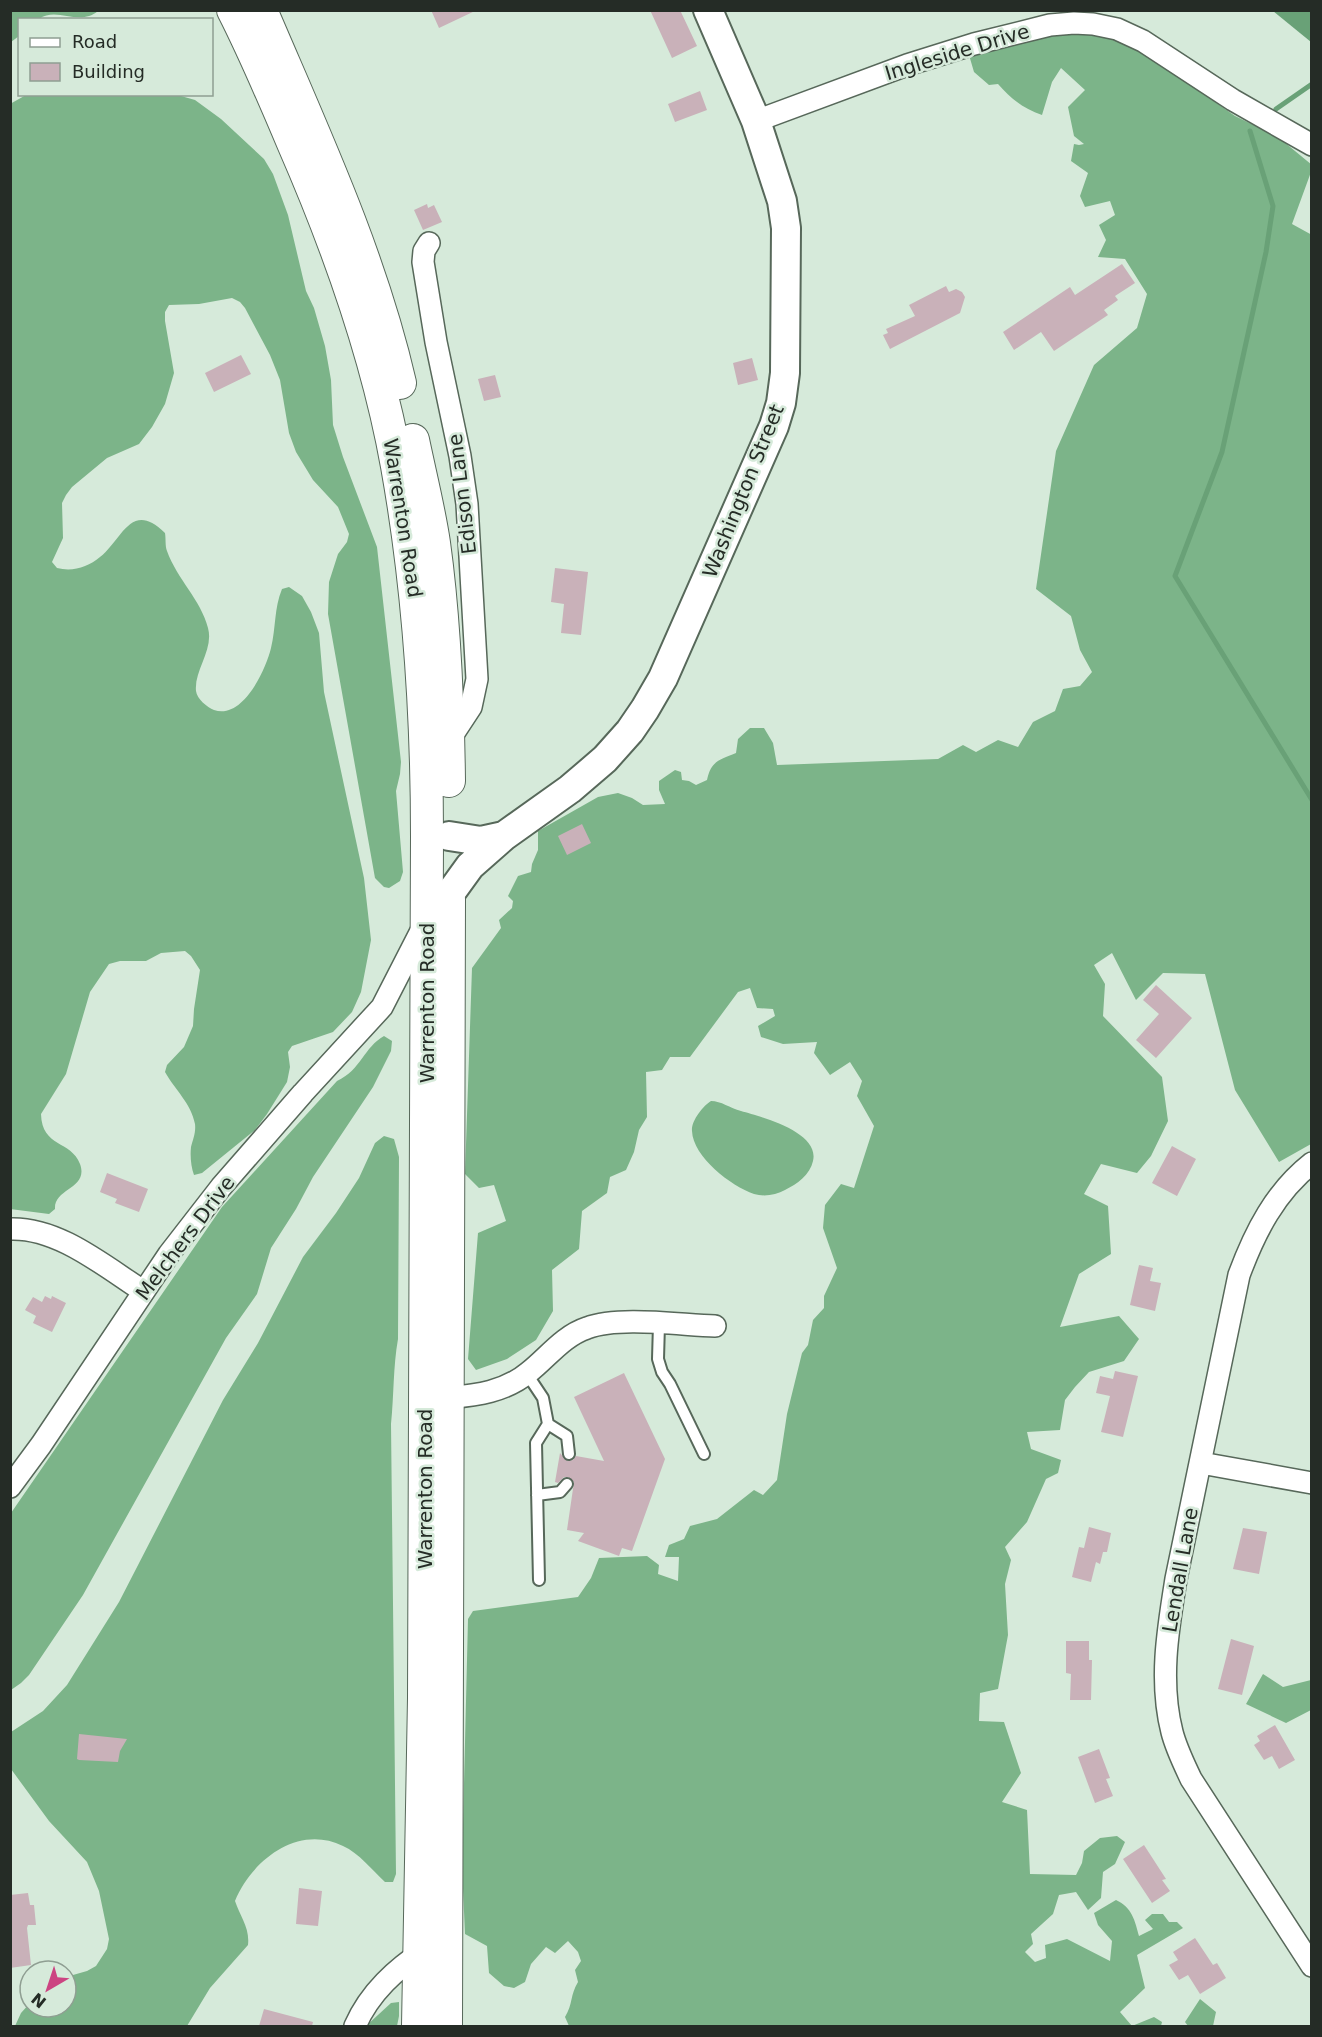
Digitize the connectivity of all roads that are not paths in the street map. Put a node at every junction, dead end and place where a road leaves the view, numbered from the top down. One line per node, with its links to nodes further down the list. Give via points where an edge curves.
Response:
1 (233, 10): 11 (main road, Warrenton Road, via 303,164 342,266 371,357 397,464 413,567 424,682)
2 (261, 10): 7 (main road, Warrenton Road, via 349,220 396,368 433,541 446,660)
3 (708, 10): 4 (street, Washington Street)
4 (756, 121): 5 (street, Ingleside Drive, via 918,61 1050,25 1074,23 1117,29 1143,41); 9 (street, Washington Street, via 780,191 786,228 785,373 774,426 663,678 645,709 605,759)
5 (1311, 145)
6 (429, 243): 7 (street, Edison Lane, via 423,262 467,504 477,679 471,707)
7 (448, 742): 8 (main road, Warrenton Road)
8 (449, 836): 9 (street, Washington Street, via 482,841); 10 (main road, Warrenton Road)
9 (504, 836): 10 (street, Washington Street, via 465,871)
10 (449, 895): 20 (main road, Warrenton Road)
11 (427, 920): 12 (main road, Warrenton Road); 13 (street, Melchers Drive)
12 (427, 995): 13 (street, Melchers Drive, via 404,996); 31 (main road, Warrenton Road)
13 (382, 1007): 16 (street, Melchers Drive, via 221,1187)
14 (1311, 1163): 24 (street, Lendall Lane, via 1285,1189 1250,1244 1239,1275)
15 (10, 1229): 16 (street, via 52,1236)
16 (143, 1291): 27 (street, Melchers Drive)
17 (659, 1324): 18 (street); 19 (street, via 612,1322 586,1328 566,1339); 23 (lane, via 658,1359)
18 (715, 1326)
19 (527, 1374): 20 (street, via 501,1389); 21 (lane, via 543,1398)
20 (448, 1398): 30 (main road, Warrenton Road)
21 (548, 1424): 22 (lane, via 567,1436); 28 (lane, via 536,1443)
22 (569, 1454)
23 (704, 1454)
24 (1201, 1463): 25 (street); 32 (street, Lendall Lane, via 1168,1629 1165,1676 1172,1732 1191,1779)
25 (1311, 1483)
26 (567, 1484): 28 (lane, via 560,1492)
27 (10, 1486)
28 (537, 1495): 29 (lane)
29 (540, 1580)
30 (447, 1935): 31 (street); 35 (main road, Warrenton Road)
31 (420, 1953): 33 (street, via 386,1979); 34 (main road, Warrenton Road)
32 (1311, 1966)
33 (355, 2026)
34 (418, 2026)
35 (446, 2026)

